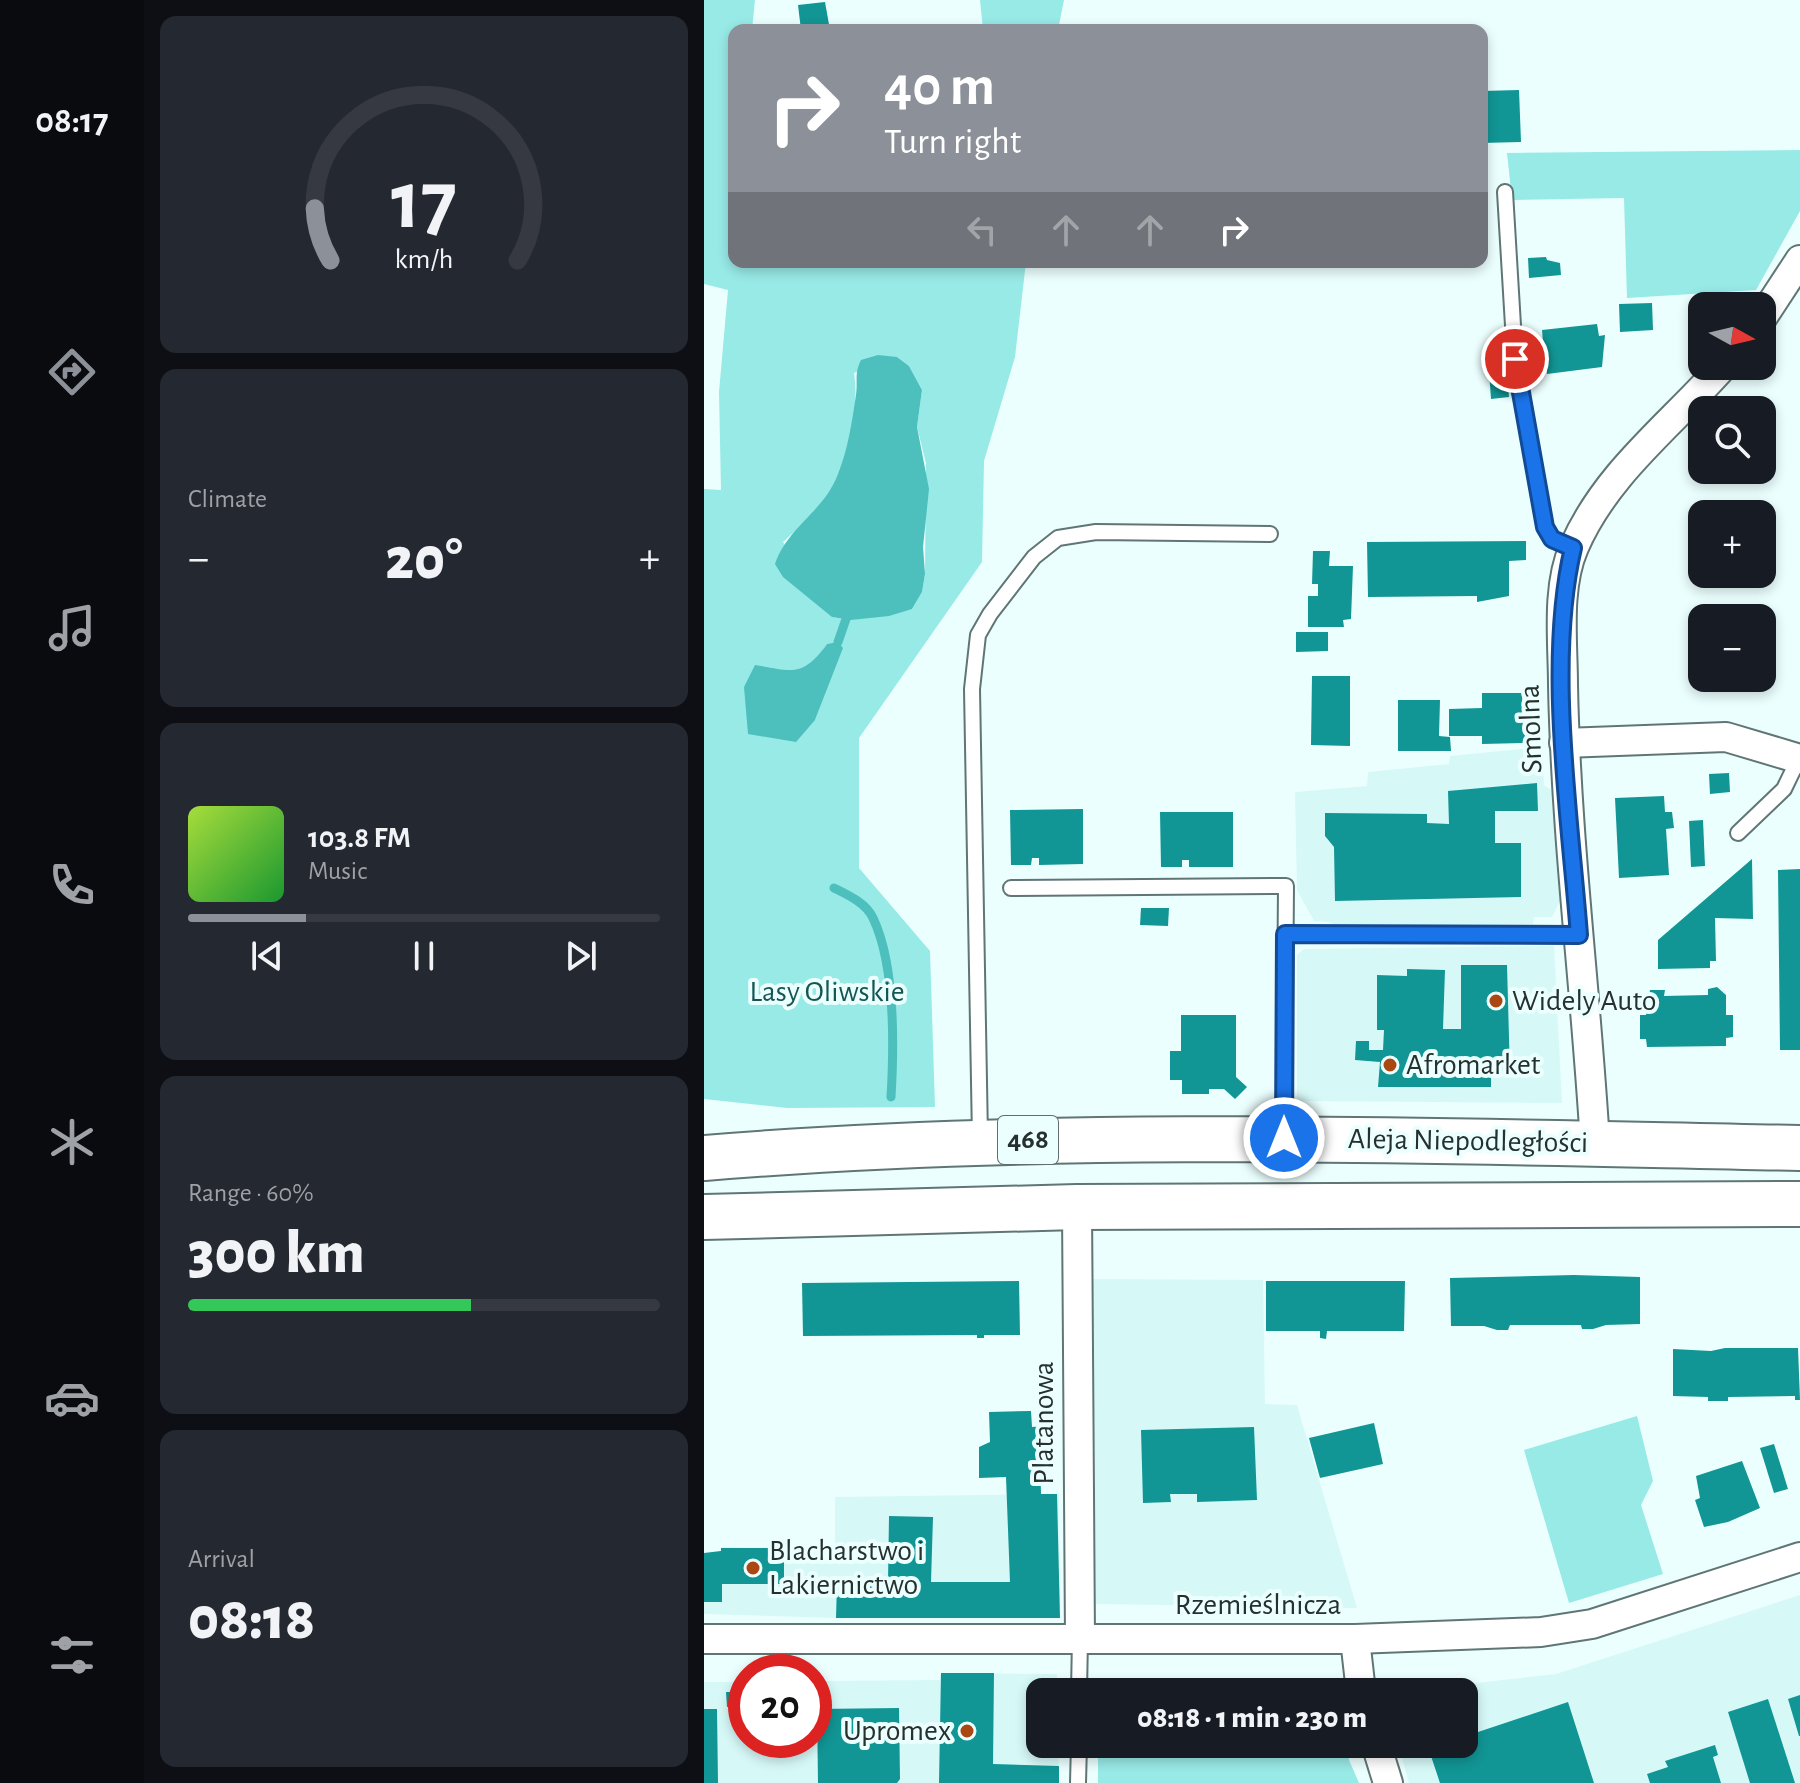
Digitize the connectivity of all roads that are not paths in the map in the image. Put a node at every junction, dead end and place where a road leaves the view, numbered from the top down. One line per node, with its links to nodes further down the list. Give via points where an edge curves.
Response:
1 (1505, 192): 6 (lane, via 1515,359 1545,527 1552,539)
2 (1800, 260): 3 (street)
3 (1776, 297)
4 (1709, 380): 6 (street, Smolna, via 1605,492)
5 (1270, 534): 14 (lane, via 1096,532 1058,538 1003,594 978,635 972,689)
6 (1573, 548): 7 (street, Smolna, via 1565,583)
7 (1564, 743): 8 (street, via 1726,737); 12 (street, Smolna)
8 (1800, 758): 9 (lane, via 1784,789)
9 (1738, 833)
10 (1011, 888): 11 (lane, via 1286,886)
11 (1285, 934): 12 (lane); 13 (lane)
12 (1579, 935): 15 (street, Smolna)
13 (1284, 1138): 14 (main road, Aleja Niepodległości / 468); 15 (main road, Aleja Niepodległości / 468)
14 (980, 1141): 17 (main road, Aleja Niepodległości / 468)
15 (1595, 1144): 16 (main road, Aleja Niepodległości / 468)
16 (1800, 1148)
17 (704, 1158)
18 (1800, 1204): 19 (main road, Aleja Niepodległości / 468)
19 (1077, 1207): 20 (main road, Aleja Niepodległości / 468); 22 (street, Platanowa)
20 (704, 1217)
21 (1800, 1557): 24 (street, Rzemieślnicza, via 1592,1624 1541,1632)
22 (1080, 1638): 23 (street, Rzemieślnicza); 24 (street, Rzemieślnicza); 25 (lane)
23 (704, 1639)
24 (1355, 1639): 26 (street)
25 (1079, 1678)
26 (1359, 1678)
27 (1079, 1758): 29 (lane)
28 (1380, 1758): 30 (street)
29 (1078, 1783)
30 (1388, 1783)

